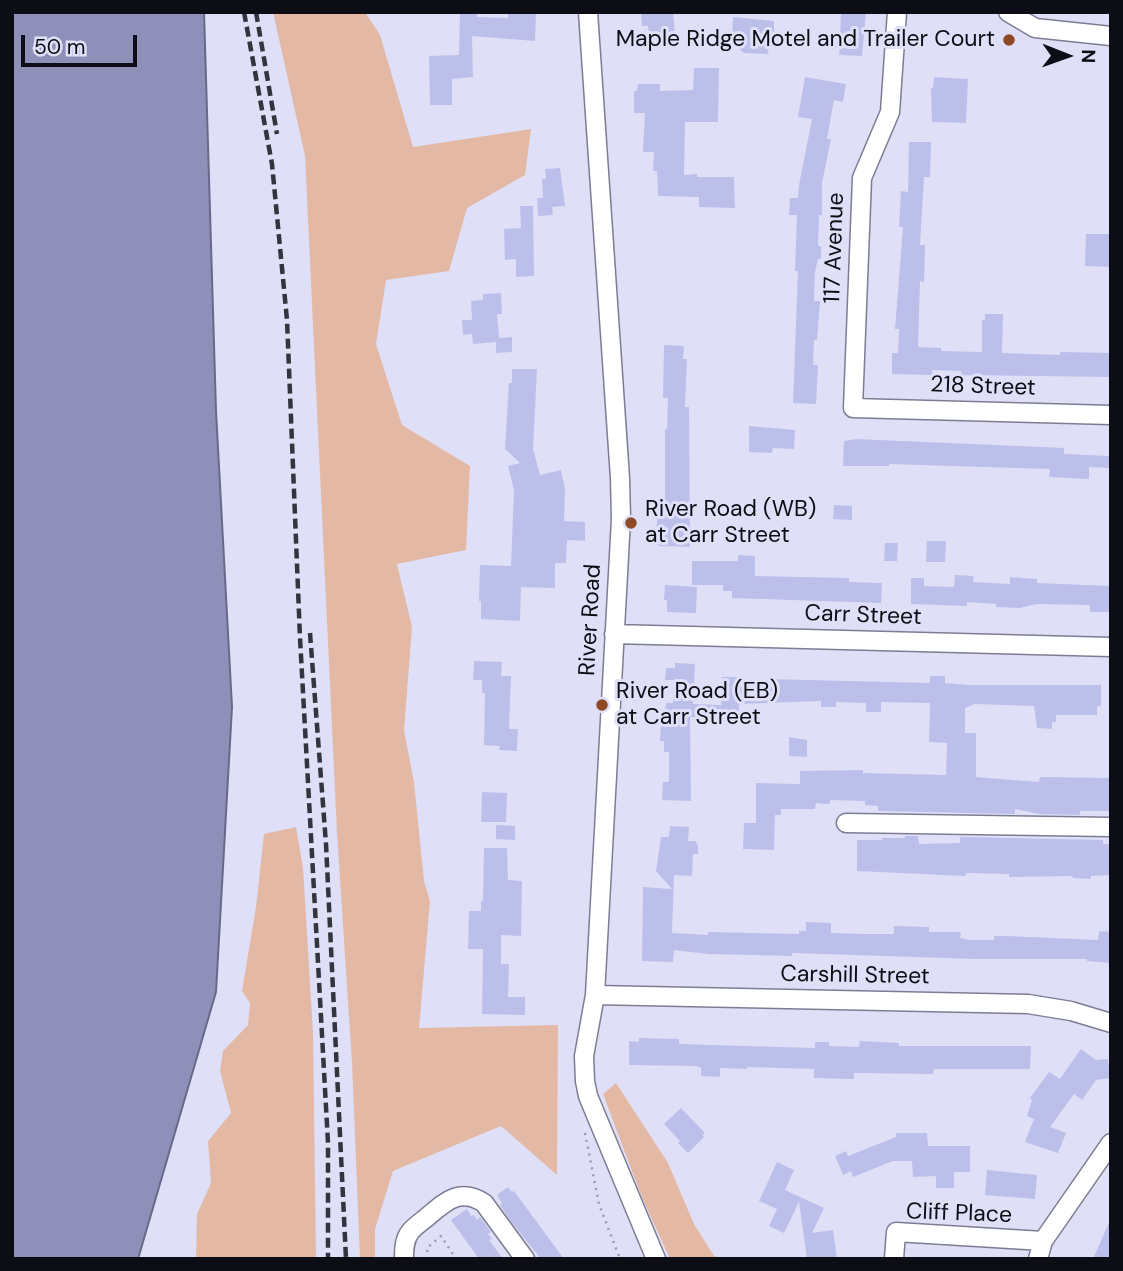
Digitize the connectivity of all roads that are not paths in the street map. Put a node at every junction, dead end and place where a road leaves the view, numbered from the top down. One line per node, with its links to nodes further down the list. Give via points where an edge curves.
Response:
1 (589, 12): 7 (street, River Road, via 620,478)
2 (897, 12): 5 (street, 117 Avenue, via 890,113 862,178)
3 (1008, 12): 4 (street, via 1035,27)
4 (1111, 36)
5 (853, 408): 6 (street, 218 Street)
6 (1111, 415)
7 (614, 634): 8 (street, Carr Street); 11 (street, River Road)
8 (1111, 647)
9 (846, 823): 10 (street)
10 (1111, 827)
11 (595, 995): 12 (street, Carshill Street, via 1028,1004); 17 (street, River Road, via 584,1056 588,1096)
12 (1111, 1023)
13 (1111, 1143): 14 (street)
14 (1040, 1250): 18 (street, Cliff Place, via 896,1232)
15 (404, 1259): 16 (street, via 410,1231 448,1200 460,1196 484,1203)
16 (525, 1259)
17 (656, 1259)
18 (894, 1259)

